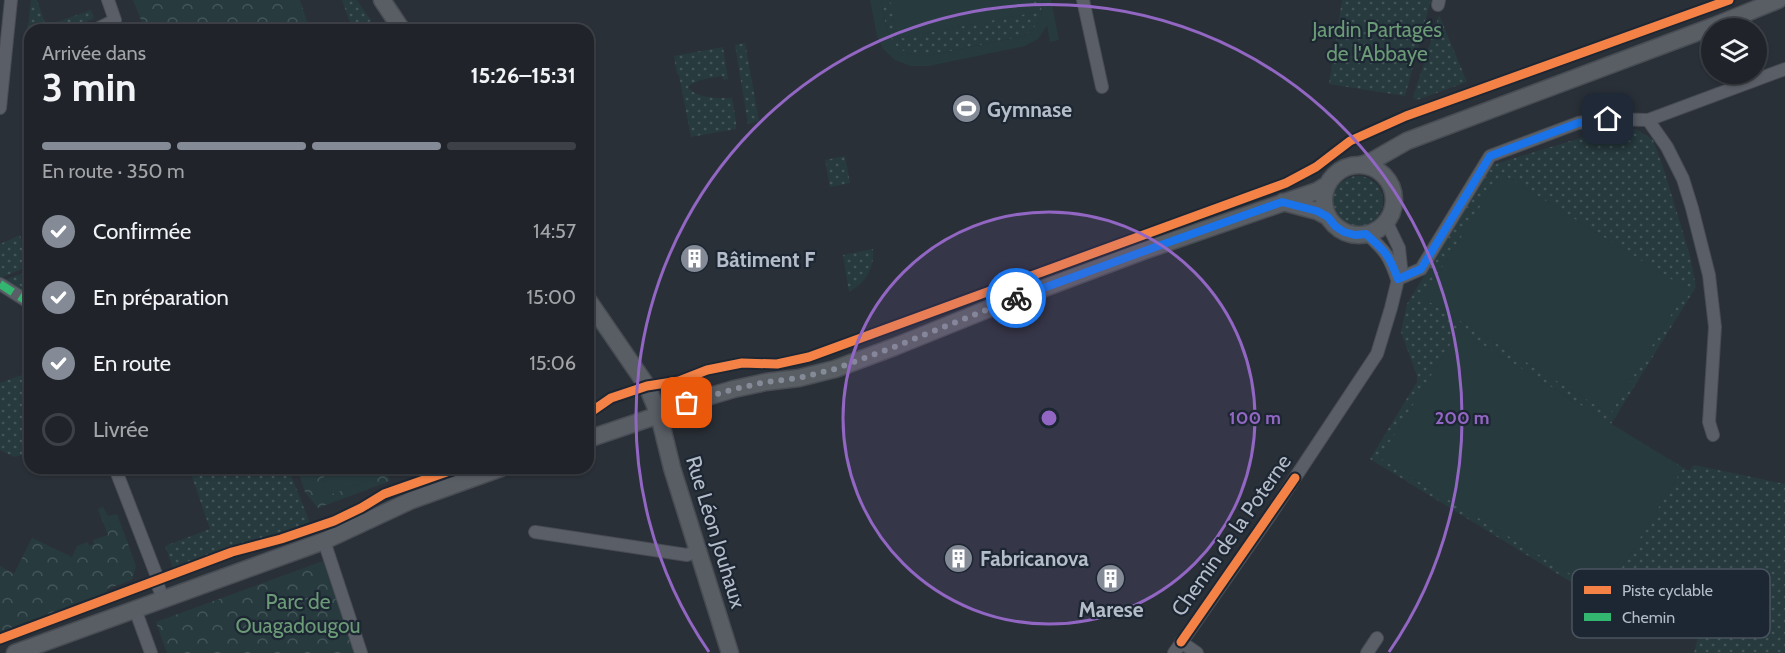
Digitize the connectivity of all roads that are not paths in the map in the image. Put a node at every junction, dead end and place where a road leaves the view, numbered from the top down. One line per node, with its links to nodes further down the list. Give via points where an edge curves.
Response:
1 (11, 0): 10 (street)
2 (108, 0): 6 (street, via 115,20)
3 (382, 0): 7 (main road)
4 (1083, 0): 9 (street)
5 (1778, 0): 12 (main road)
6 (107, 24)
7 (398, 24)
8 (1785, 69): 11 (street)
9 (1102, 87)
10 (0, 108)
11 (1648, 120): 20 (street, via 1578,123 1490,156 1421,269); 25 (street, via 1683,179 1709,275 1715,327 1709,422)
12 (1398, 146): 13 (main road); 14 (main road)
13 (1361, 165): 14 (main road); 15 (main road, via 1341,170)
14 (1387, 180): 18 (main road, via 1394,201)
15 (1327, 185): 16 (main road); 17 (main road, via 1324,207)
16 (1282, 202): 17 (main road); 24 (main road, via 999,304 835,369 734,389)
17 (1328, 217): 19 (main road, via 1344,232)
18 (1386, 222): 19 (main road); 20 (street, Chemin de la Poterne, via 1399,248)
19 (1366, 234): 20 (street, via 1385,251)
20 (1398, 279): 35 (street, Chemin de la Poterne, via 1377,354)
21 (0, 284): 22 (street)
22 (24, 299)
23 (594, 309): 24 (main road, Rue Léon Jouhaux, via 647,386)
24 (659, 415): 26 (main road); 31 (main road, Rue Léon Jouhaux)
25 (1713, 435)
26 (594, 437)
27 (117, 474): 32 (street)
28 (484, 474): 30 (main road, via 412,500)
29 (535, 532): 31 (street, via 687,555)
30 (324, 541): 32 (main road); 38 (street)
31 (698, 551): 39 (main road, Rue Léon Jouhaux)
32 (163, 599): 33 (main road)
33 (135, 609): 36 (main road); 37 (street)
34 (1377, 638): 41 (street)
35 (1178, 648): 40 (street)
36 (15, 653)
37 (151, 653)
38 (361, 653)
39 (730, 653)
40 (1197, 653)
41 (1367, 653)

